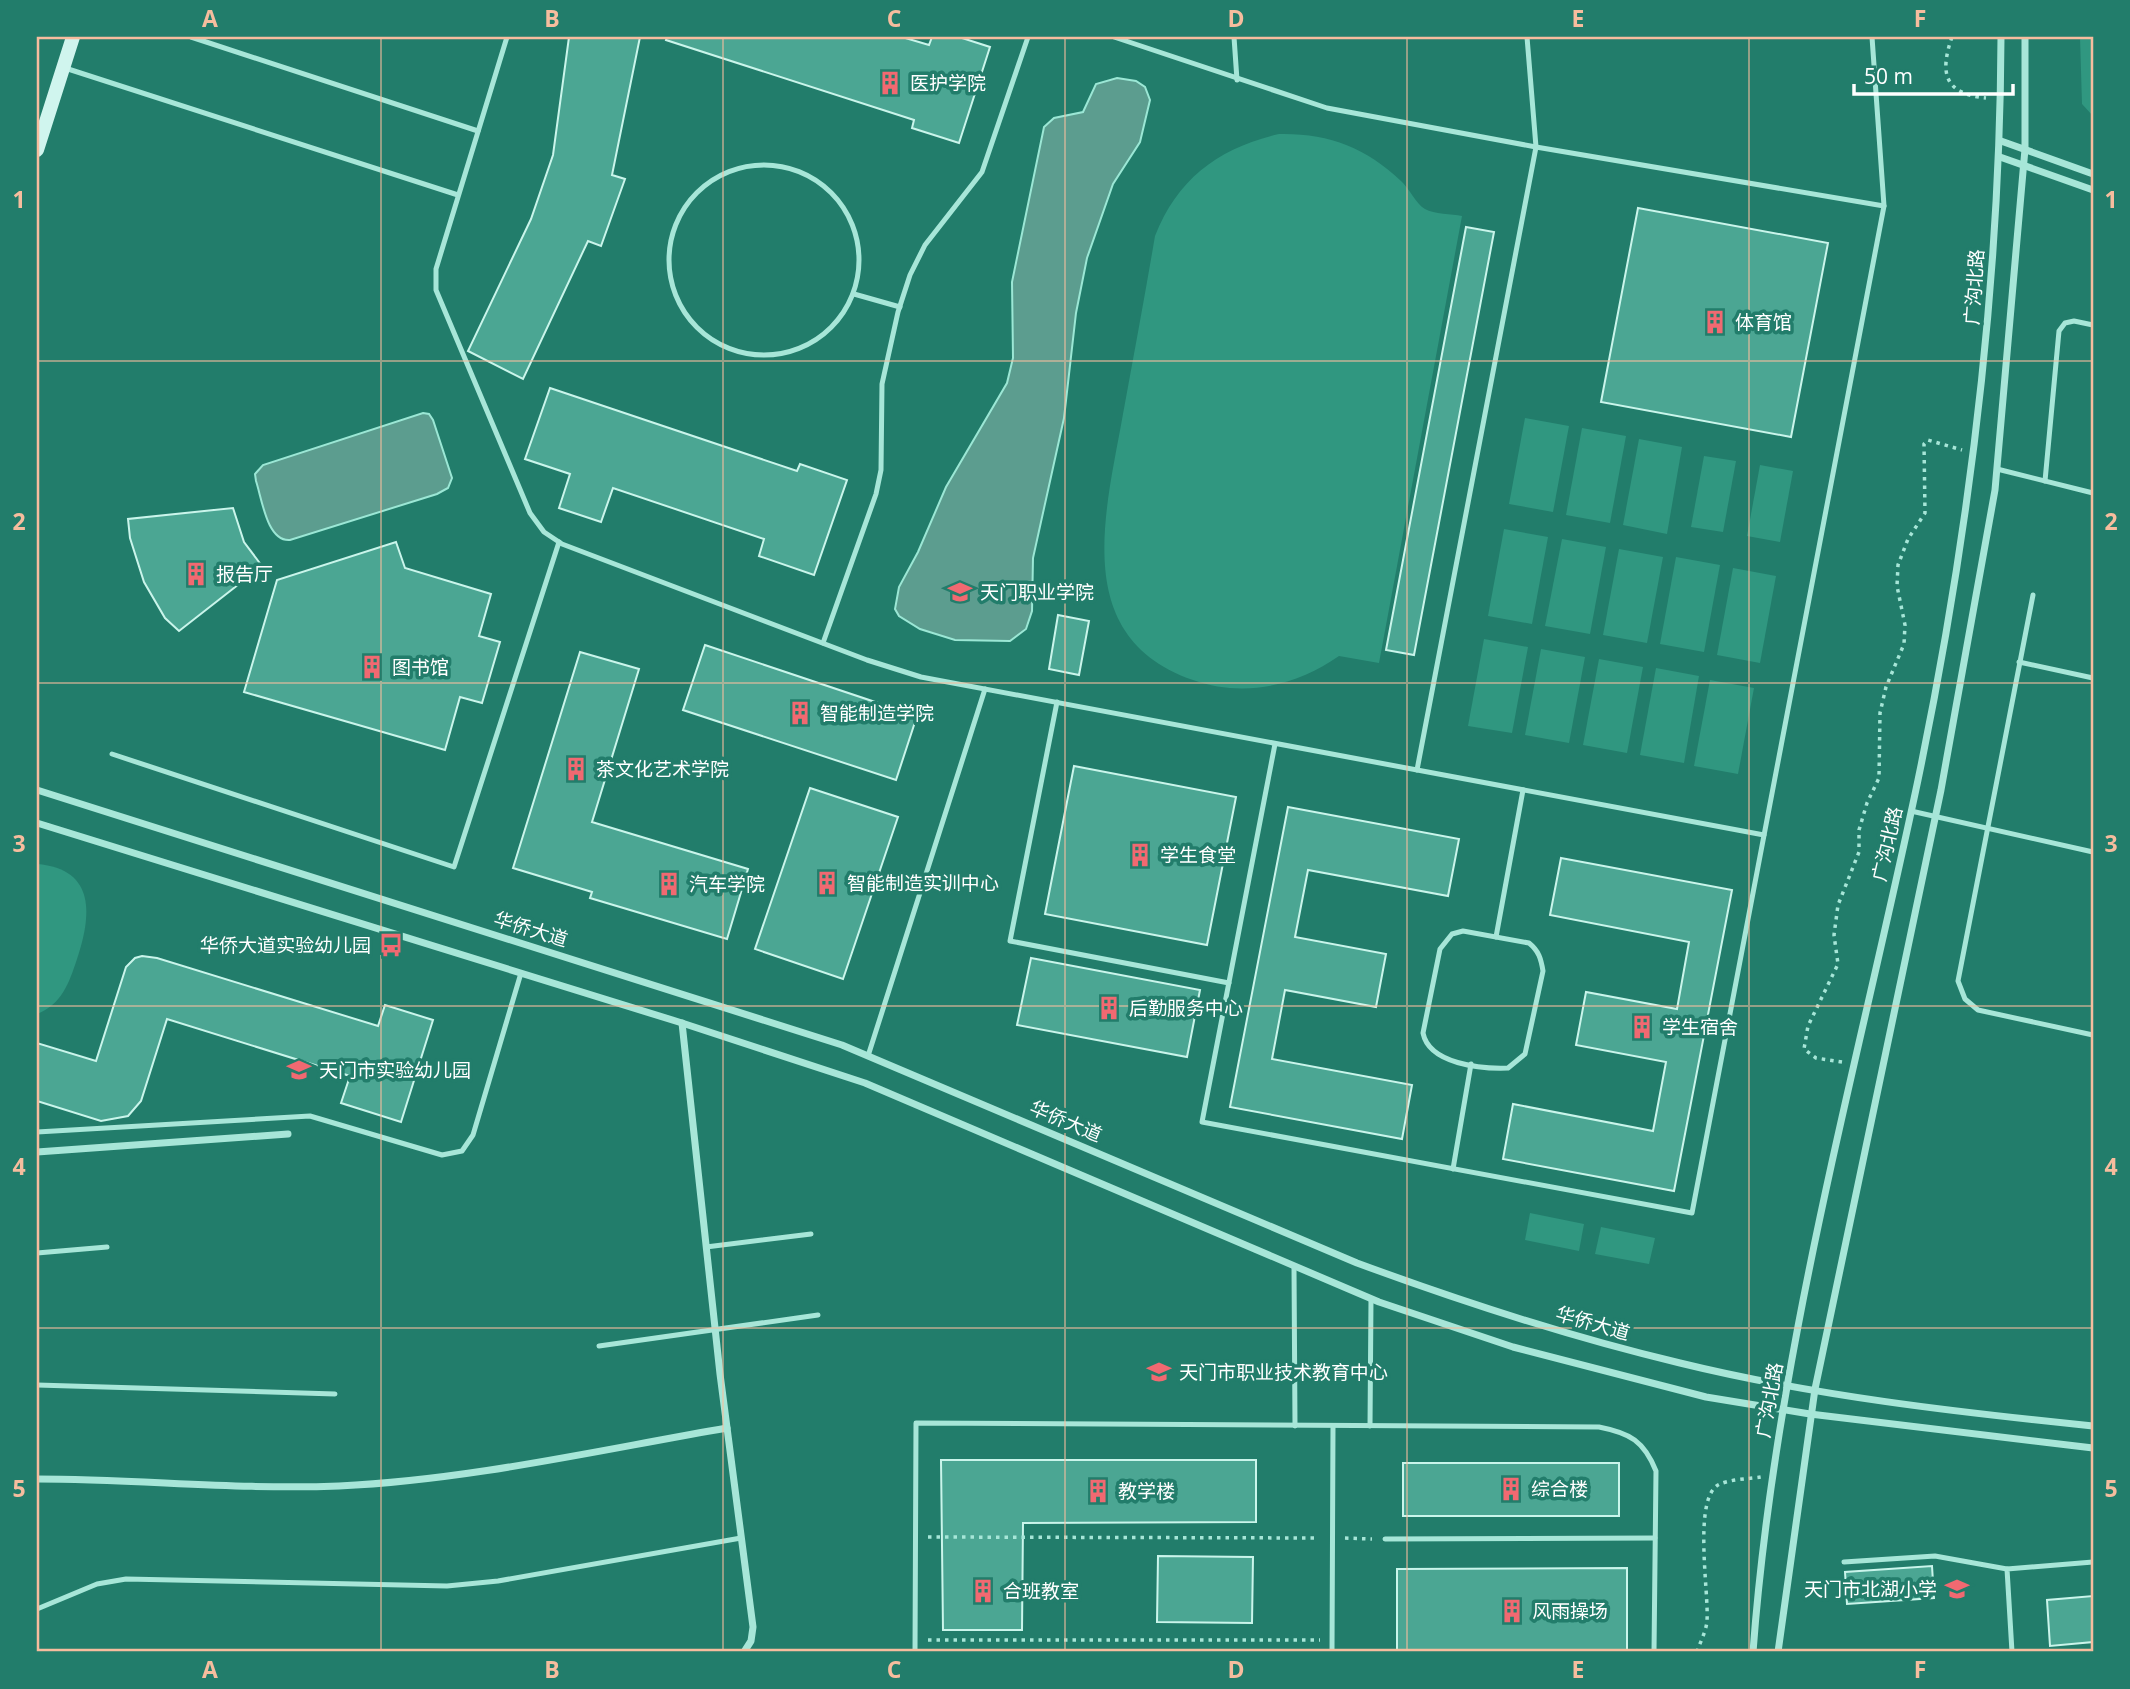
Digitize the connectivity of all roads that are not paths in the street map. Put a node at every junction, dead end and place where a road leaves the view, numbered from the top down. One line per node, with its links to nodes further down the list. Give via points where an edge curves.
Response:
1 (73, 37): 11 (main road)
2 (191, 37): 13 (lane)
3 (507, 37): 13 (lane)
4 (1028, 37): 25 (lane, via 982,172 925,245)
5 (1114, 37): 12 (lane)
6 (1234, 37): 12 (lane)
7 (1527, 37): 15 (lane)
8 (1872, 37): 23 (lane)
9 (2001, 37): 14 (street, 广沟北路)
10 (2025, 37): 16 (street, 广沟北路)
11 (63, 67): 17 (main road); 22 (lane)
12 (1237, 80): 15 (lane, via 1327,108)
13 (478, 131): 22 (lane)
14 (2001, 141): 16 (street); 18 (street, 广沟北路)
15 (1536, 147): 23 (lane); 39 (lane)
16 (2025, 149): 19 (street, 广沟北路); 20 (street)
17 (37, 150)
18 (2000, 157): 19 (street); 42 (street, 广沟北路, via 1974,454)
19 (2024, 166): 21 (street); 27 (street, 广沟北路)
20 (2093, 174)
21 (2093, 190)
22 (458, 195): 30 (lane, via 436,269 436,290 530,513 544,532)
23 (1884, 206): 46 (lane)
24 (854, 294): 24 (lane, via 838,321 814,341 785,353 753,355 723,346 697,329 679,303 669,274 670,243 681,213 701,188 728,171 759,164 790,167 819,181 842,203 856,232 860,263); 25 (lane)
25 (900, 307): 32 (lane, via 883,384 876,494)
26 (2093, 325): 28 (lane, via 2074,321 2059,331)
27 (1997, 469): 28 (lane); 43 (street, 广沟北路)
28 (2045, 481): 29 (lane)
29 (2093, 493)
30 (559, 542): 32 (lane); 38 (lane, via 454,867)
31 (2033, 595): 33 (lane)
32 (823, 643): 35 (lane, via 921,677)
33 (2019, 662): 34 (lane); 45 (lane)
34 (2093, 678)
35 (985, 689): 36 (lane); 53 (lane)
36 (1057, 702): 37 (lane); 50 (lane, via 1010,941)
37 (1275, 744): 39 (lane); 50 (lane)
38 (112, 754)
39 (1417, 770): 41 (lane)
40 (37, 790): 53 (street, 华侨大道)
41 (1523, 790): 46 (lane); 48 (lane)
42 (1911, 811): 43 (lane); 68 (street, 广沟北路)
43 (1936, 816): 45 (lane); 70 (street, 广沟北路)
44 (37, 823): 49 (street)
45 (1987, 828): 47 (lane); 52 (lane, via 1959,966 1958,981 1965,999 1978,1010)
46 (1764, 835): 58 (lane, via 1692,1213)
47 (2093, 852)
48 (1496, 937): 54 (lane, via 1530,943 1543,971 1525,1054 1508,1068); 54 (lane, via 1462,931 1452,934 1440,949 1425,1044 1440,1057)
49 (521, 973): 51 (street); 55 (lane, via 473,1135 462,1152 442,1154 310,1116)
50 (1229, 983): 58 (lane, via 1202,1122)
51 (682, 1023): 61 (street); 63 (street, via 865,1083)
52 (2093, 1035)
53 (868, 1055): 68 (street, 华侨大道, via 1430,1290 1682,1364)
54 (1471, 1064): 58 (lane)
55 (37, 1132)
56 (288, 1134): 57 (street)
57 (37, 1152)
58 (1453, 1169)
59 (811, 1234): 61 (lane)
60 (107, 1247): 62 (lane)
61 (706, 1247): 66 (street)
62 (37, 1253)
63 (1294, 1267): 64 (street); 74 (lane)
64 (1371, 1299): 72 (street, via 1513,1347 1622,1377); 76 (lane)
65 (818, 1315): 66 (lane)
66 (715, 1330): 67 (lane); 78 (street)
67 (599, 1346)
68 (1787, 1384): 70 (street, 华侨大道); 72 (street, 广沟北路)
69 (37, 1385): 71 (lane)
70 (1815, 1389): 73 (street, 广沟北路); 77 (street, 华侨大道)
71 (335, 1394)
72 (1782, 1410): 73 (street); 92 (street, 广沟北路)
73 (1810, 1414): 79 (street); 93 (street, 广沟北路)
74 (1295, 1426): 75 (lane); 89 (lane, via 916,1423)
75 (1333, 1426): 76 (lane); 90 (lane)
76 (1370, 1426): 82 (lane, via 1599,1427 1623,1431 1638,1439 1656,1471)
77 (2093, 1426)
78 (727, 1428): 80 (street, via 442,1477 341,1486 274,1488); 81 (street)
79 (2093, 1448)
80 (37, 1479)
81 (741, 1538): 87 (lane, via 447,1586 126,1579 97,1584); 88 (street, via 753,1627)
82 (1655, 1538): 83 (lane); 91 (lane)
83 (1385, 1539)
84 (1844, 1562): 86 (lane, via 1935,1556)
85 (2093, 1562): 86 (lane)
86 (2007, 1569): 94 (lane)
87 (37, 1609)
88 (744, 1652)
89 (915, 1652)
90 (1332, 1652)
91 (1654, 1652)
92 (1753, 1652)
93 (1778, 1652)
94 (2012, 1652)

